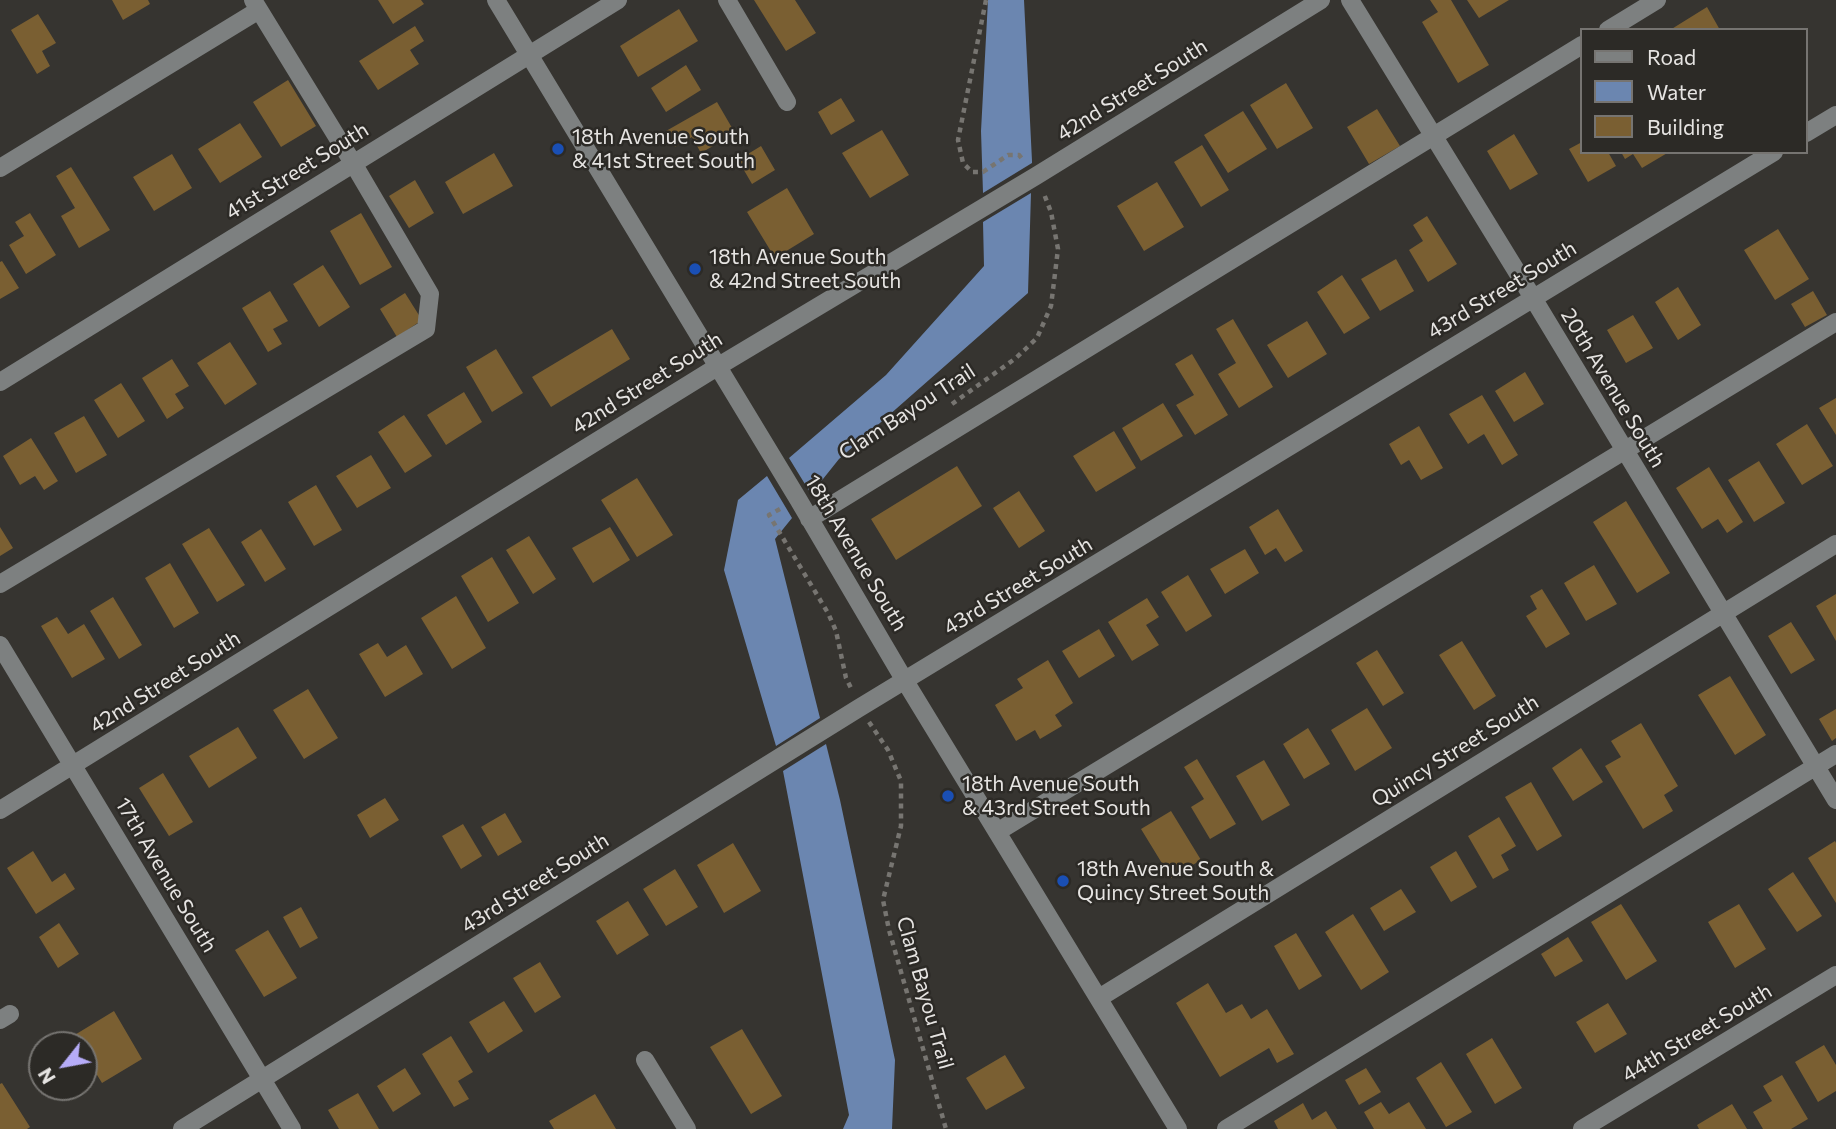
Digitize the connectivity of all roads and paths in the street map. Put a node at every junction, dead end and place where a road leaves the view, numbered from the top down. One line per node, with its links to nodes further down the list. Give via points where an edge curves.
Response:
1 (496, 0): 11 (street, 18th Avenue South)
2 (618, 0): 11 (street, 41st Street South)
3 (727, 0): 12 (street)
4 (986, 0): 19 (path, Clam Bayou Trail, via 958,140 963,163 972,172 983,172 1009,155 1019,155)
5 (1321, 0): 19 (street, 42nd Street South)
6 (1350, 0): 15 (street, 20th Avenue South)
7 (1657, 0): 9 (street)
8 (256, 5): 17 (street); 18 (street)
9 (1611, 28)
10 (1580, 46): 15 (street)
11 (529, 55): 17 (street, 41st Street South); 22 (street, 18th Avenue South)
12 (787, 102)
13 (1836, 115): 14 (street)
14 (1808, 132)
15 (1433, 135): 20 (street, 20th Avenue South); 27 (street)
16 (1771, 154): 20 (street, 43rd Street South)
17 (353, 163): 23 (street, 41st Street South); 29 (street, via 430,294 426,329)
18 (0, 168)
19 (1036, 176): 22 (street, 42nd Street South); 24 (path, Clam Bayou Trail, via 1051,212 1058,249 1051,306 1037,338 1023,352)
20 (1533, 298): 25 (street, 20th Avenue South); 32 (street, 43rd Street South)
21 (1836, 322): 25 (street)
22 (717, 367): 26 (street, 18th Avenue South); 35 (street, 42nd Street South)
23 (0, 382)
24 (948, 407)
25 (1624, 450): 30 (street, 20th Avenue South); 39 (street)
26 (798, 499): 27 (street, 18th Avenue South); 33 (path, Clam Bayou Trail, via 769,515 828,613)
27 (809, 520): 32 (street, 18th Avenue South)
28 (1836, 544): 30 (street, Quincy Street South)
29 (0, 584)
30 (1722, 613): 36 (street, 20th Avenue South); 41 (street, Quincy Street South)
31 (0, 645): 35 (street, 17th Avenue South)
32 (905, 681): 33 (street, 43rd Street South); 39 (street, 18th Avenue South)
33 (859, 708): 43 (street, 43rd Street South); 47 (path, Clam Bayou Trail, via 888,750 901,781 901,826 883,900)
34 (1836, 754): 36 (street)
35 (73, 765): 38 (street, 42nd Street South); 43 (street, 17th Avenue South)
36 (1816, 767): 37 (street, 20th Avenue South); 49 (street)
37 (1836, 800)
38 (0, 810)
39 (997, 832): 41 (street, 18th Avenue South)
40 (1836, 975): 50 (street, 44th Street South)
41 (1099, 998): 48 (street, 18th Avenue South)
42 (645, 1060): 46 (street)
43 (262, 1079): 44 (street, 43rd Street South); 45 (street, 17th Avenue South)
44 (182, 1129)
45 (292, 1129)
46 (687, 1129)
47 (946, 1129)
48 (1178, 1129)
49 (1226, 1129)
50 (1582, 1129)

